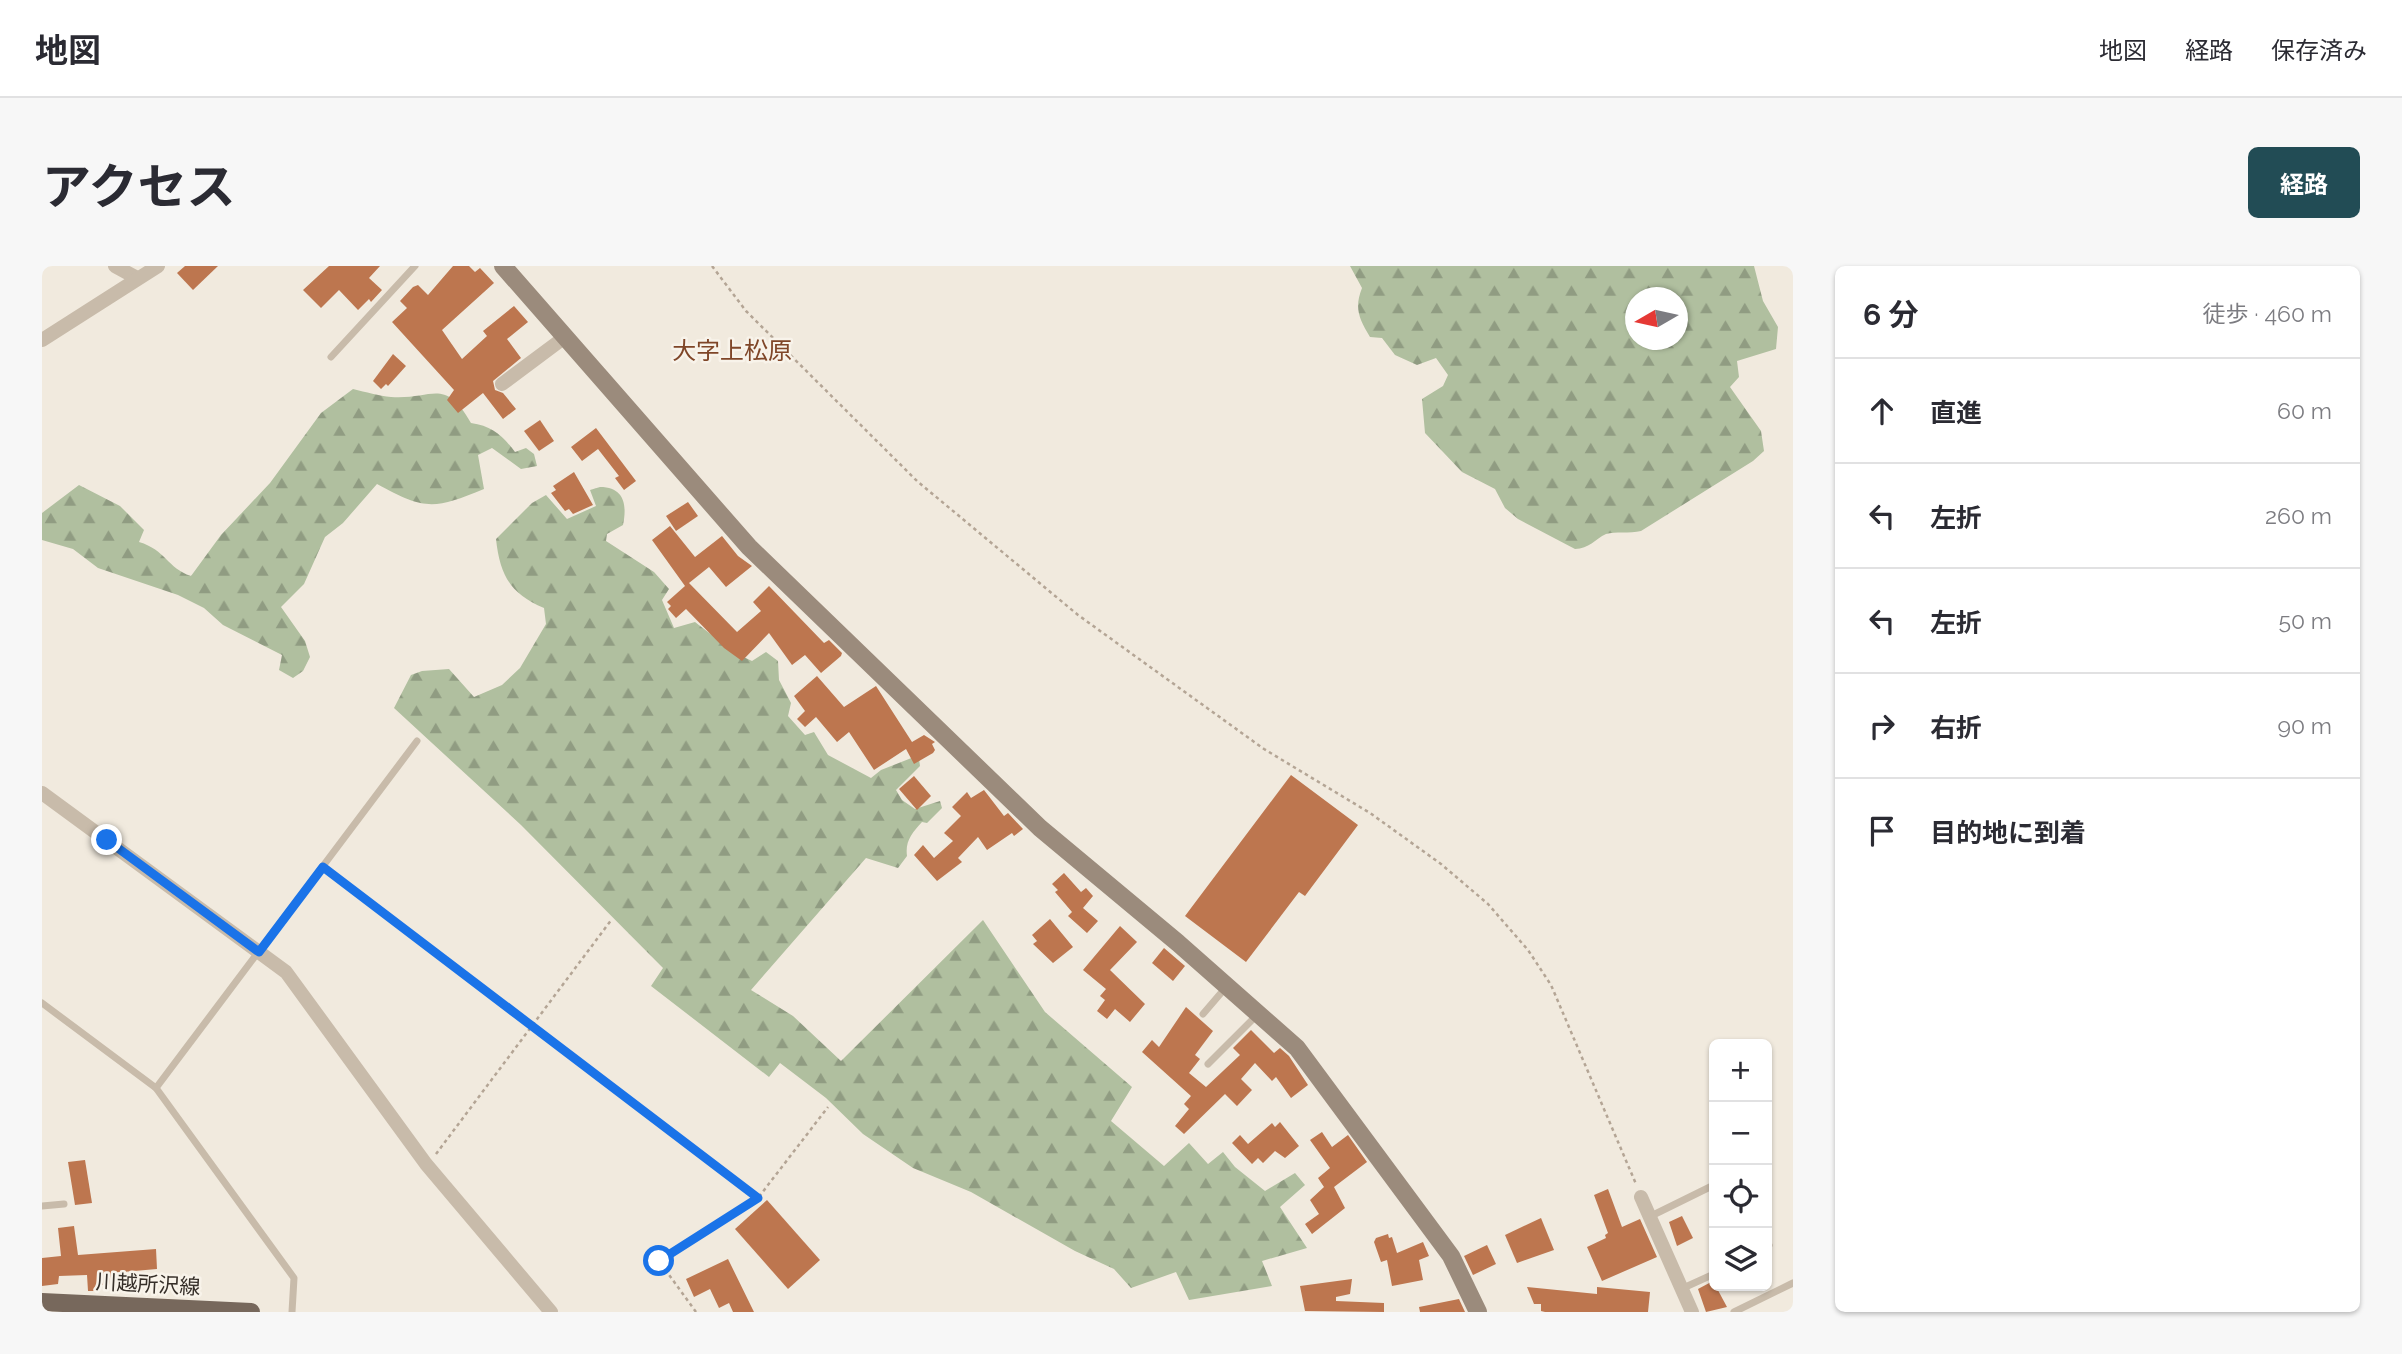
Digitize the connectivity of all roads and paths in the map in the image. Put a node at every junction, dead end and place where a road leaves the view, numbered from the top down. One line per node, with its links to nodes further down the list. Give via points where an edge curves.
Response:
1 (115, 266): 6 (street)
2 (158, 266): 6 (street)
3 (415, 266): 9 (lane)
4 (503, 266): 7 (street)
5 (712, 266): 26 (path, via 746,311 918,481 1068,606 1264,749 1370,813 1488,904 1551,985)
6 (137, 278): 8 (street)
7 (565, 337): 10 (street); 16 (street, via 749,547 1040,828)
8 (42, 340)
9 (331, 357)
10 (502, 384)
11 (417, 741): 13 (lane)
12 (42, 793): 15 (street)
13 (323, 867): 15 (lane); 20 (path)
14 (612, 919): 20 (path)
15 (259, 952): 22 (lane); 24 (street, via 286,972)
16 (1227, 986): 18 (street); 19 (lane)
17 (42, 1003): 22 (lane)
18 (1258, 1013): 21 (lane); 39 (street, via 1297,1048 1411,1199 1451,1256)
19 (1203, 1014)
20 (533, 1026): 24 (path); 27 (path)
21 (1208, 1064)
22 (156, 1088): 36 (lane, via 294,1278)
23 (828, 1107): 27 (path)
24 (426, 1164): 37 (street)
25 (1709, 1187): 30 (lane)
26 (1641, 1197): 30 (street)
27 (758, 1198): 38 (path, via 659,1261)
28 (64, 1203): 29 (lane)
29 (42, 1206)
30 (1649, 1217): 33 (street)
31 (1709, 1276): 33 (lane)
32 (1793, 1283): 41 (lane)
33 (1681, 1289): 40 (street)
34 (42, 1302): 35 (main road, 川越所沢線)
35 (251, 1312)
36 (292, 1312)
37 (551, 1312)
38 (696, 1312)
39 (1478, 1312)
40 (1692, 1312)
41 (1734, 1312)

